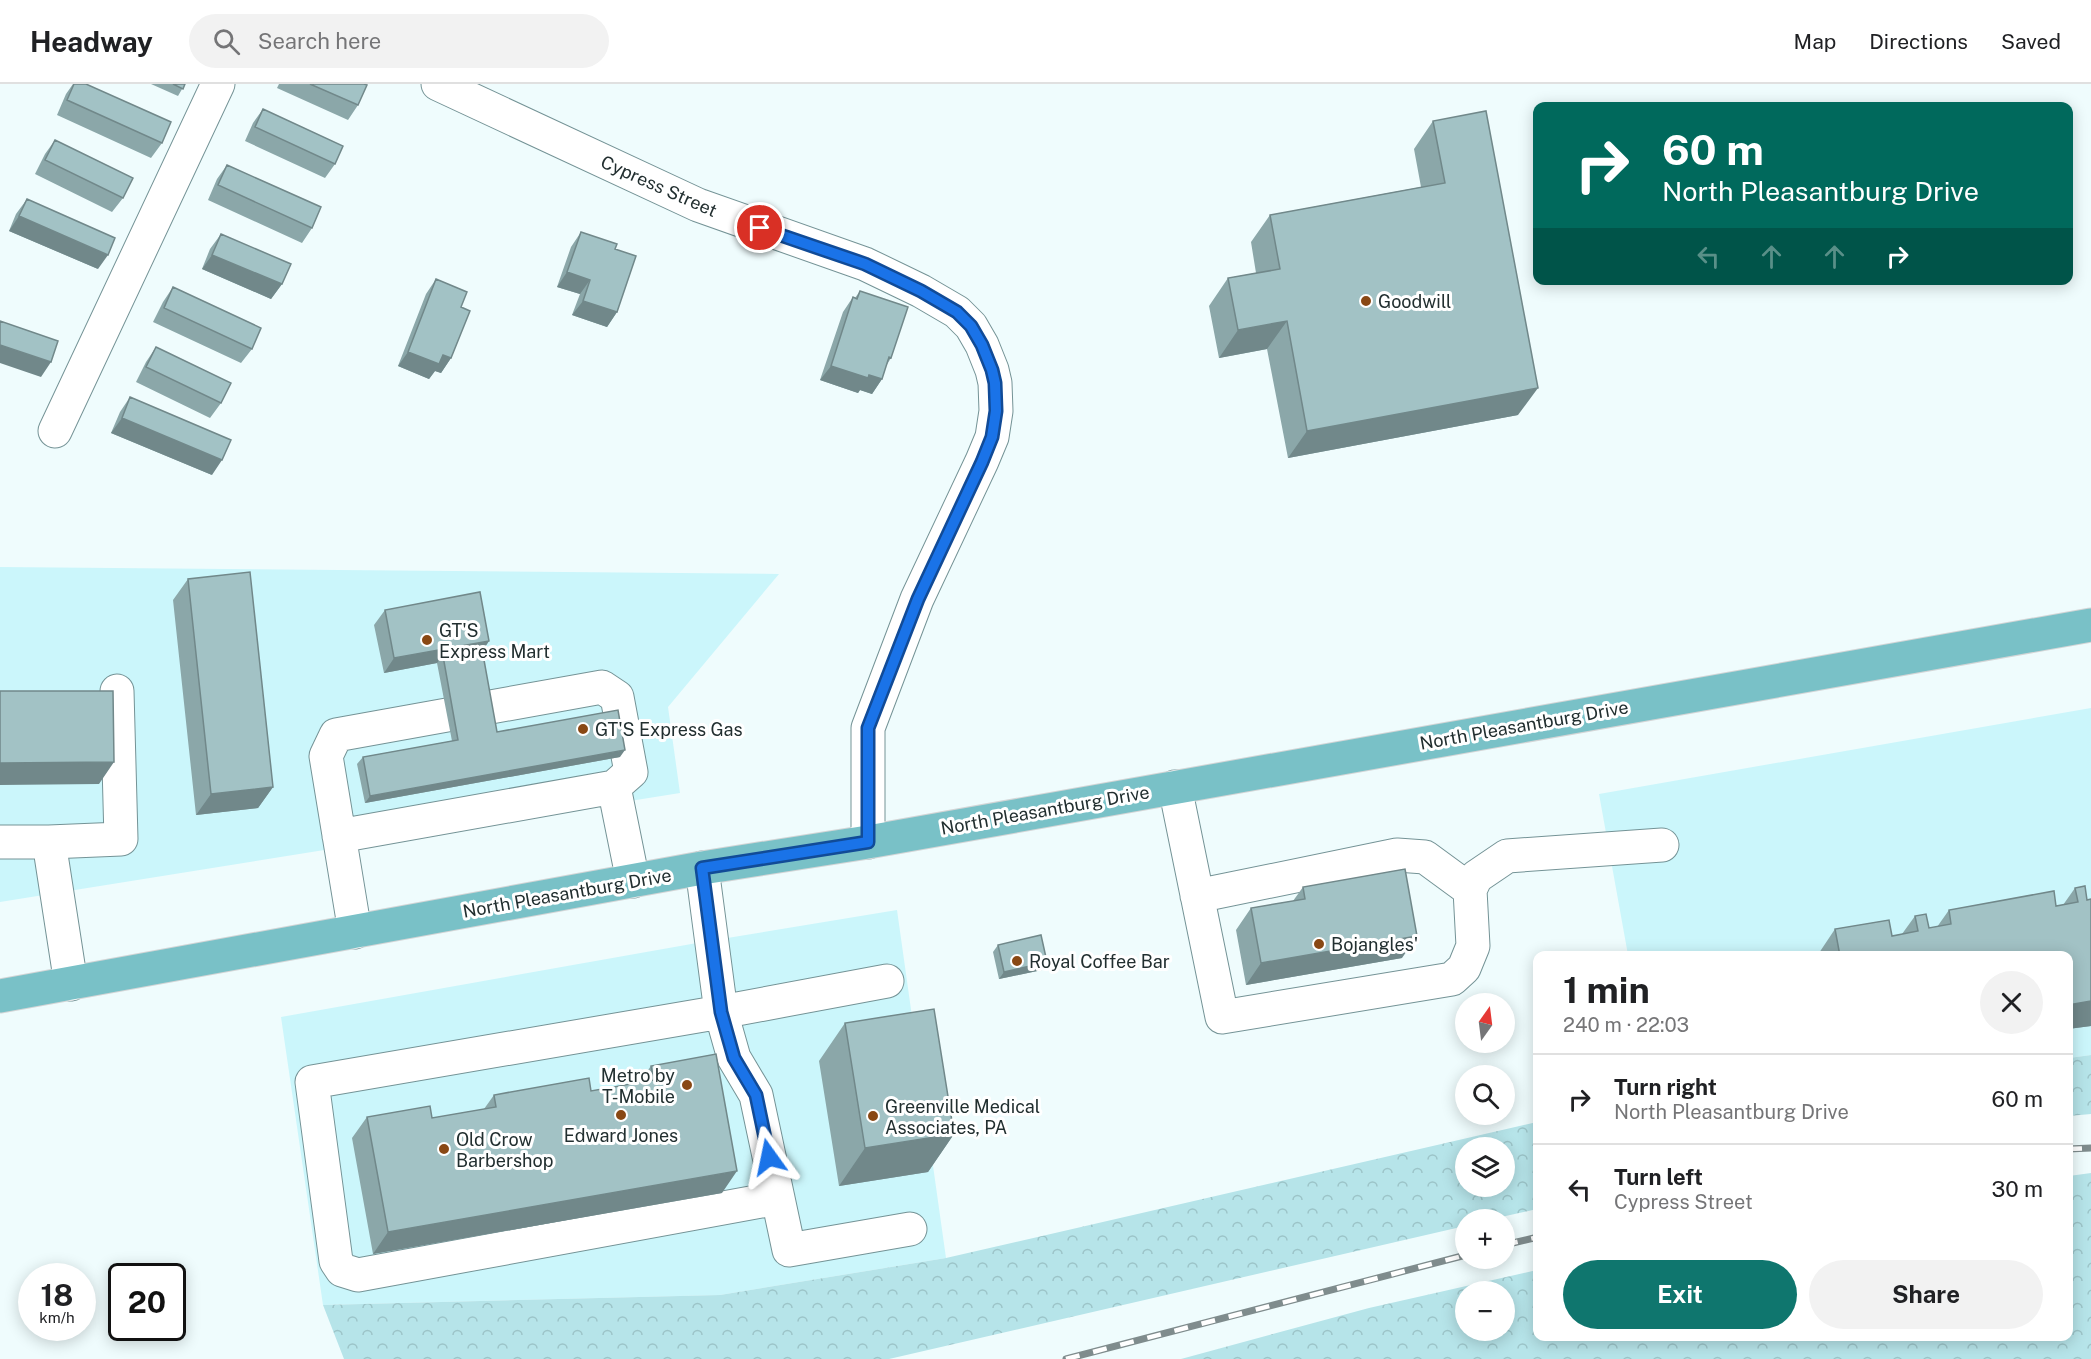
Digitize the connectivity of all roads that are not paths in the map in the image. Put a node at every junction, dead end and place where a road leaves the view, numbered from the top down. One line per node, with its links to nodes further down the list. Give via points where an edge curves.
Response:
1 (218, 84): 3 (street)
2 (438, 84): 19 (street, Cypress Street, via 698,206 865,264 957,312 982,345 995,383 992,437 918,599 868,728)
3 (55, 430)
4 (2091, 625): 15 (main road, North Pleasantburg Drive)
5 (117, 692): 18 (street, via 121,839)
6 (567, 693): 7 (street); 9 (street); 14 (street, via 602,687 617,697 631,772)
7 (523, 701): 8 (street); 11 (street)
8 (486, 708)
9 (573, 725)
10 (389, 726): 12 (street, via 440,716); 13 (street); 16 (street, via 336,735 326,756)
11 (529, 733)
12 (440, 750)
13 (395, 758)
14 (594, 781): 16 (street, via 539,786 405,810); 22 (street)
15 (1175, 787): 19 (main road, North Pleasantburg Drive); 24 (street)
16 (339, 836): 25 (street)
17 (0, 842): 18 (street)
18 (49, 842): 27 (street)
19 (868, 842): 21 (main road, North Pleasantburg Drive)
20 (1662, 845): 23 (street, via 1507,856 1476,877)
21 (702, 868): 22 (main road, North Pleasantburg Drive); 29 (street)
22 (633, 881): 25 (main road, North Pleasantburg Drive)
23 (1470, 890): 24 (street, via 1425,857 1397,855); 24 (street, via 1473,946 1464,968 1452,979 1222,1017)
24 (1197, 896)
25 (355, 932): 27 (main road, North Pleasantburg Drive)
26 (887, 981): 29 (street)
27 (71, 984): 28 (main road, North Pleasantburg Drive)
28 (0, 996)
29 (721, 1012): 30 (street, via 734,1058 756,1095); 30 (street, via 312,1082 336,1261 342,1270 358,1275)
30 (778, 1198): 31 (street, via 789,1250)
31 (910, 1229)

